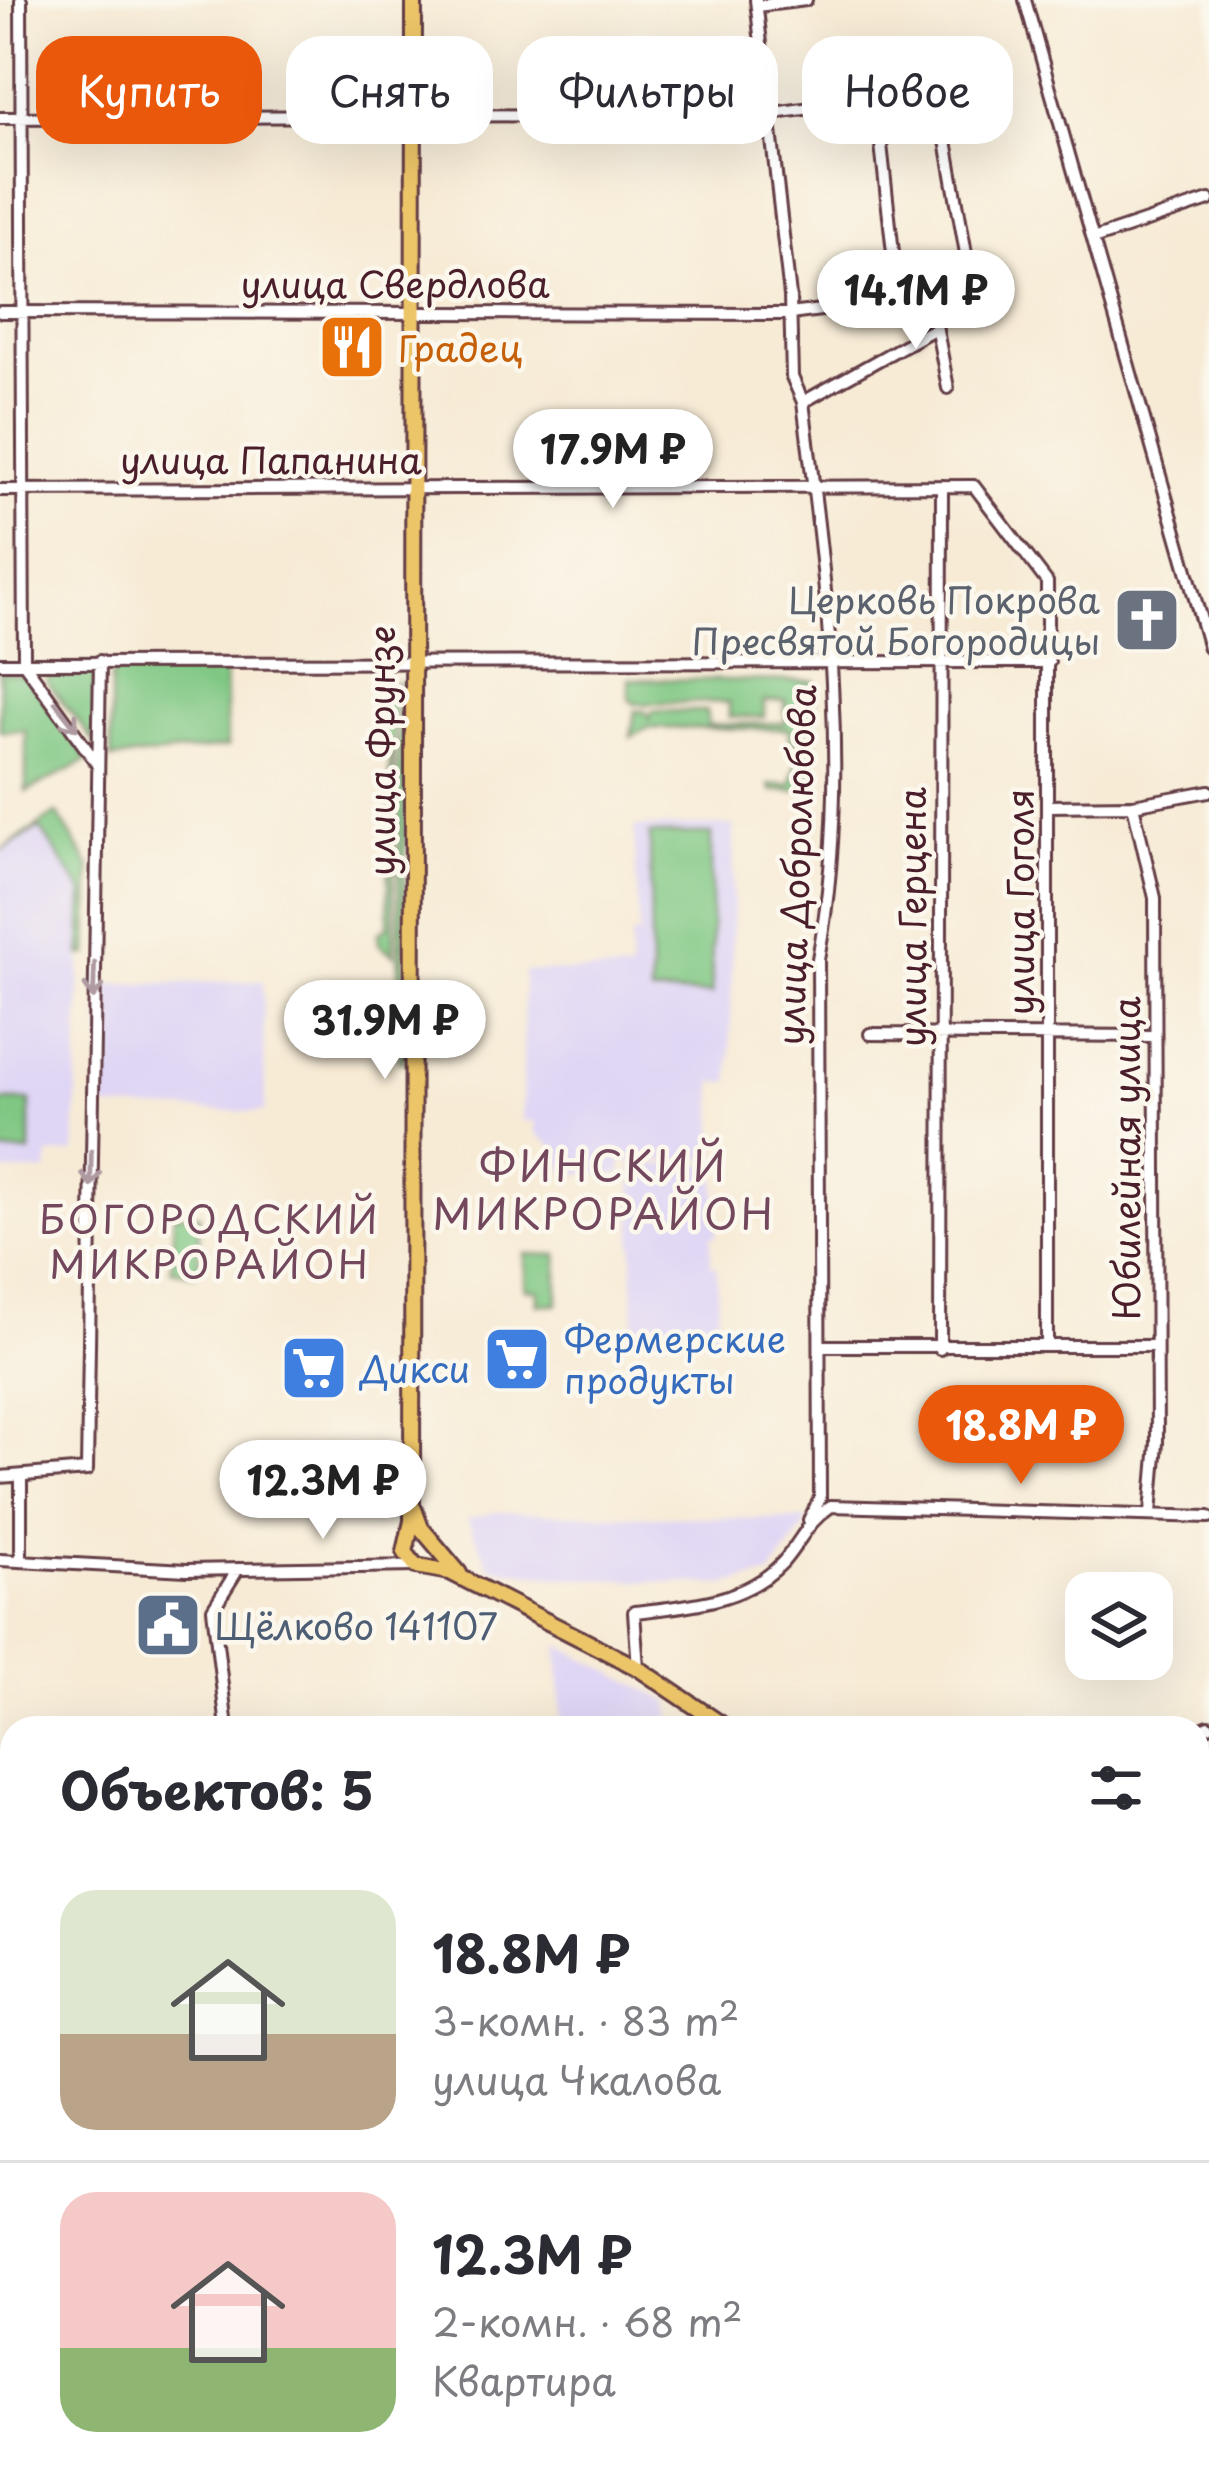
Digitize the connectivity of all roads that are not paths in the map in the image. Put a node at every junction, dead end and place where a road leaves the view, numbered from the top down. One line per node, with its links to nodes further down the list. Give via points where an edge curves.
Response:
1 (21, 0): 9 (street)
2 (414, 0): 6 (main road, улица Фрунзе)
3 (806, 0): 5 (street)
4 (1025, 0): 16 (street)
5 (756, 3): 7 (street, улица Добролюбова)
6 (414, 36)
7 (759, 36)
8 (0, 118): 9 (street)
9 (21, 118): 10 (street); 20 (street)
10 (286, 118)
11 (414, 144): 21 (main road, улица Фрунзе)
12 (770, 144): 22 (street, улица Добролюбова)
13 (881, 144): 17 (street)
14 (947, 144): 18 (street, via 970,276)
15 (1209, 200): 16 (street)
16 (1093, 239): 32 (street)
17 (898, 298): 18 (street, улица Свердлова, via 922,297); 22 (street, улица Свердлова)
18 (933, 309): 23 (street)
19 (0, 312): 20 (street, улица Свердлова)
20 (22, 312): 21 (street, улица Свердлова); 31 (street)
21 (413, 313): 22 (street, улица Свердлова); 28 (main road, улица Фрунзе)
22 (790, 314): 25 (street, улица Добролюбова, via 792,377)
23 (934, 329): 24 (street); 25 (street)
24 (948, 388)
25 (803, 402): 29 (street, улица Добролюбова)
26 (942, 486): 27 (street, улица Папанина); 29 (street, улица Папанина); 35 (street, улица Герцена)
27 (974, 486): 36 (street, улица Гоголя, via 1047,582)
28 (411, 488): 29 (street, улица Папанина); 31 (street, улица Папанина); 34 (main road, улица Фрунзе)
29 (814, 488): 39 (street, улица Добролюбова)
30 (0, 490): 31 (street, улица Папанина)
31 (22, 490): 38 (street)
32 (1209, 648)
33 (100, 661): 34 (street); 38 (street); 40 (street)
34 (410, 662): 39 (street); 54 (main road, улица Фрунзе)
35 (941, 662): 36 (street); 39 (street); 45 (street, улица Герцена)
36 (1048, 662): 43 (street, улица Гоголя)
37 (0, 663): 38 (street)
38 (24, 663): 40 (street, one-way to 40)
39 (830, 663): 49 (street, улица Добролюбова, via 830,906 818,958)
40 (101, 773): 53 (street, one-way to 53, via 87,1470)
41 (1209, 791): 42 (street)
42 (1133, 805): 43 (street); 47 (street, Юбилейная улица, via 1155,898)
43 (1048, 806): 46 (street, улица Гоголя)
44 (870, 1034): 45 (street)
45 (941, 1034): 46 (street); 51 (street, улица Герцена)
46 (1049, 1035): 47 (street); 48 (street, улица Гоголя)
47 (1154, 1036): 50 (street, Юбилейная улица)
48 (1047, 1343): 50 (street); 51 (street)
49 (821, 1346): 51 (street); 57 (street, улица Добролюбова, via 820,1498)
50 (1155, 1346): 55 (street, Юбилейная улица)
51 (940, 1349)
52 (0, 1477): 53 (street)
53 (21, 1477): 62 (street)
54 (411, 1502): 58 (main road); 59 (main road, улица Фрунзе)
55 (1150, 1514): 56 (street); 57 (street, via 831,1506)
56 (1209, 1517)
57 (809, 1520): 67 (street, via 770,1575 704,1604 634,1612)
58 (427, 1535): 59 (main road); 60 (main road)
59 (406, 1545): 63 (street); 64 (main road)
60 (438, 1549): 64 (main road); 66 (main road)
61 (0, 1560): 62 (street)
62 (21, 1561): 65 (street)
63 (386, 1564): 64 (street); 65 (street)
64 (421, 1567): 66 (main road)
65 (238, 1570): 68 (street, via 213,1609)
66 (478, 1586): 67 (main road)
67 (638, 1668): 69 (main road)
68 (226, 1716)
69 (709, 1716)

